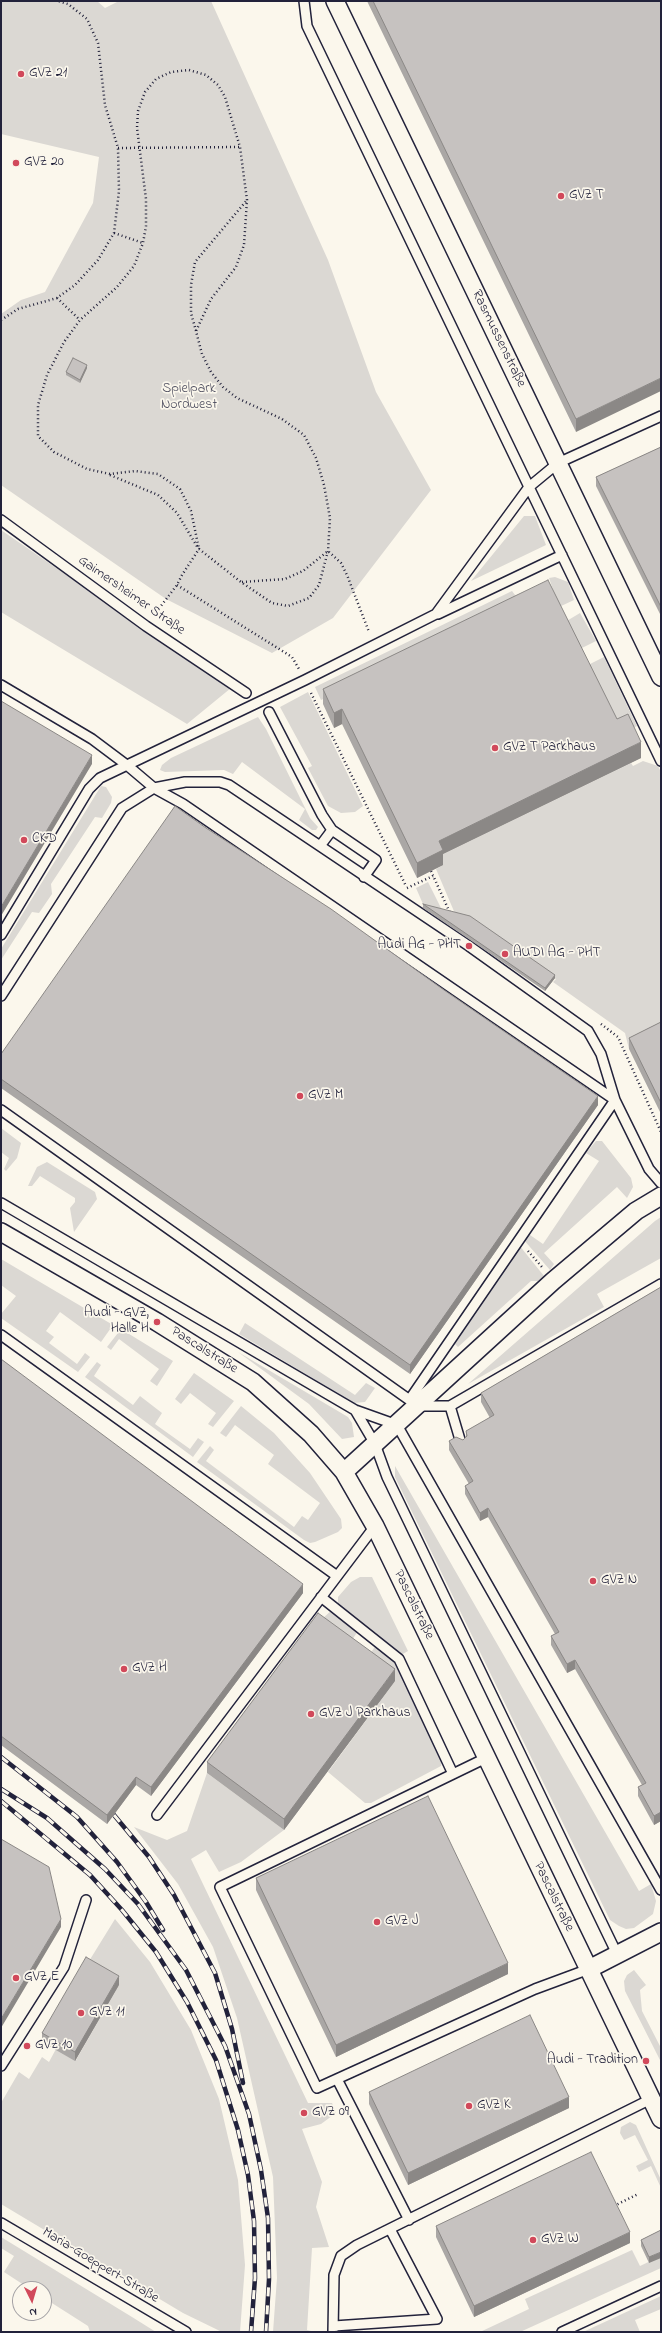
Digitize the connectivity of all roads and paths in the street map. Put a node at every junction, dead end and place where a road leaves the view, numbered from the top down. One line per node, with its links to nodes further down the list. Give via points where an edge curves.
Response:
1 (58, 1): 6 (path, via 68,4 87,19 98,42 105,104)
2 (304, 1): 17 (lane, via 307,26)
3 (335, 1): 15 (street, Rasmussenstraße)
4 (139, 147): 5 (path); 5 (path, via 138,111 145,92 156,79 171,72 189,70 206,75 218,85 234,122); 6 (path); 9 (path, via 146,199)
5 (240, 147): 7 (path)
6 (118, 148): 8 (path, via 118,191)
7 (247, 200): 13 (path, via 244,245 236,267 211,299); 13 (path, via 195,262 191,285 191,313)
8 (114, 233): 9 (path); 10 (path, via 98,260 75,285)
9 (143, 243): 12 (path, via 134,266 118,287)
10 (57, 298): 11 (path, via 18,310); 12 (path)
11 (1, 320)
12 (80, 320): 16 (path, via 64,342 47,375 38,405 38,436 54,452 87,469)
13 (196, 332): 20 (path, via 202,354 211,372 224,387 237,398 282,419 304,436 316,458 324,485 330,518)
14 (661, 416): 15 (lane)
15 (558, 464): 17 (lane); 27 (street, Rasmussenstraße)
16 (110, 474): 19 (path, via 158,495 177,513); 19 (path, via 135,471 158,474 180,489 192,511)
17 (529, 487): 21 (lane); 24 (lane)
18 (1, 520): 25 (lane, Gaimersheimer Straße)
19 (200, 550): 22 (path); 23 (path)
20 (328, 551): 22 (path, via 304,571 285,579); 22 (path, via 319,585 309,598 299,603 288,606 272,603); 26 (path, via 347,575)
21 (562, 555): 24 (lane); 32 (lane)
22 (241, 582)
23 (177, 585): 25 (path); 28 (path, via 292,657)
24 (436, 614): 26 (lane)
25 (146, 626): 30 (lane, Gaimersheimer Straße)
26 (374, 646): 28 (lane)
27 (661, 677)
28 (305, 680): 33 (lane); 40 (path)
29 (1, 685): 33 (lane, via 92,739)
30 (246, 693)
31 (269, 712): 35 (lane)
32 (661, 761)
33 (128, 766): 34 (lane); 43 (lane, via 100,778 89,789)
34 (154, 788): 36 (lane, via 167,784 204,781 229,785); 44 (lane, via 122,808); 45 (lane, via 190,809)
35 (332, 830): 36 (lane); 39 (lane, via 376,860)
36 (320, 846): 39 (lane)
37 (431, 871): 38 (path)
38 (433, 876): 40 (path); 42 (path)
39 (364, 877): 41 (lane)
40 (407, 888): 41 (path, via 410,898)
41 (406, 905): 45 (lane, via 588,1031 600,1054)
42 (450, 914)
43 (1, 935)
44 (1, 996)
45 (615, 1100): 47 (lane, via 649,1169); 51 (lane)
46 (1, 1110): 55 (lane)
47 (661, 1183)
48 (661, 1196): 52 (street, via 636,1211)
49 (1, 1203): 57 (lane)
50 (1, 1232): 61 (street, Pascalstraße, via 170,1330 253,1382 312,1434)
51 (520, 1241): 52 (path); 55 (lane)
52 (553, 1281): 55 (street)
53 (661, 1284): 56 (lane)
54 (1, 1335): 63 (lane)
55 (414, 1403): 56 (lane); 58 (street)
56 (450, 1406): 59 (lane)
57 (355, 1410): 58 (lane); 60 (lane)
58 (397, 1425): 60 (street); 68 (lane)
59 (461, 1443)
60 (375, 1444): 61 (street); 71 (lane, via 387,1477)
61 (344, 1472): 62 (street, Pascalstraße)
62 (375, 1526): 63 (lane); 65 (street, Pascalstraße)
63 (337, 1576): 64 (lane)
64 (321, 1597): 66 (lane, via 399,1658); 67 (lane)
65 (486, 1758): 66 (lane); 72 (street, Pascalstraße)
66 (453, 1774): 74 (lane, via 220,1887 317,2088)
67 (157, 1815)
68 (661, 1890)
69 (86, 1900): 73 (lane, via 64,1967)
70 (661, 1932): 71 (street)
71 (617, 1954): 72 (street)
72 (589, 1969): 74 (lane, via 536,1989); 75 (street, Pascalstraße)
73 (1, 2066)
74 (338, 2079): 79 (lane)
75 (651, 2099): 76 (street, Pascalstraße); 79 (lane)
76 (661, 2119)
77 (638, 2194): 78 (path)
78 (612, 2208)
79 (409, 2220): 81 (lane)
80 (1, 2223): 84 (lane, Maria-Goeppert-Straße)
81 (390, 2229): 83 (lane, via 341,2256 334,2275); 83 (lane, via 437,2319)
82 (661, 2286): 85 (lane)
83 (334, 2329)
84 (186, 2332)
85 (562, 2332)

